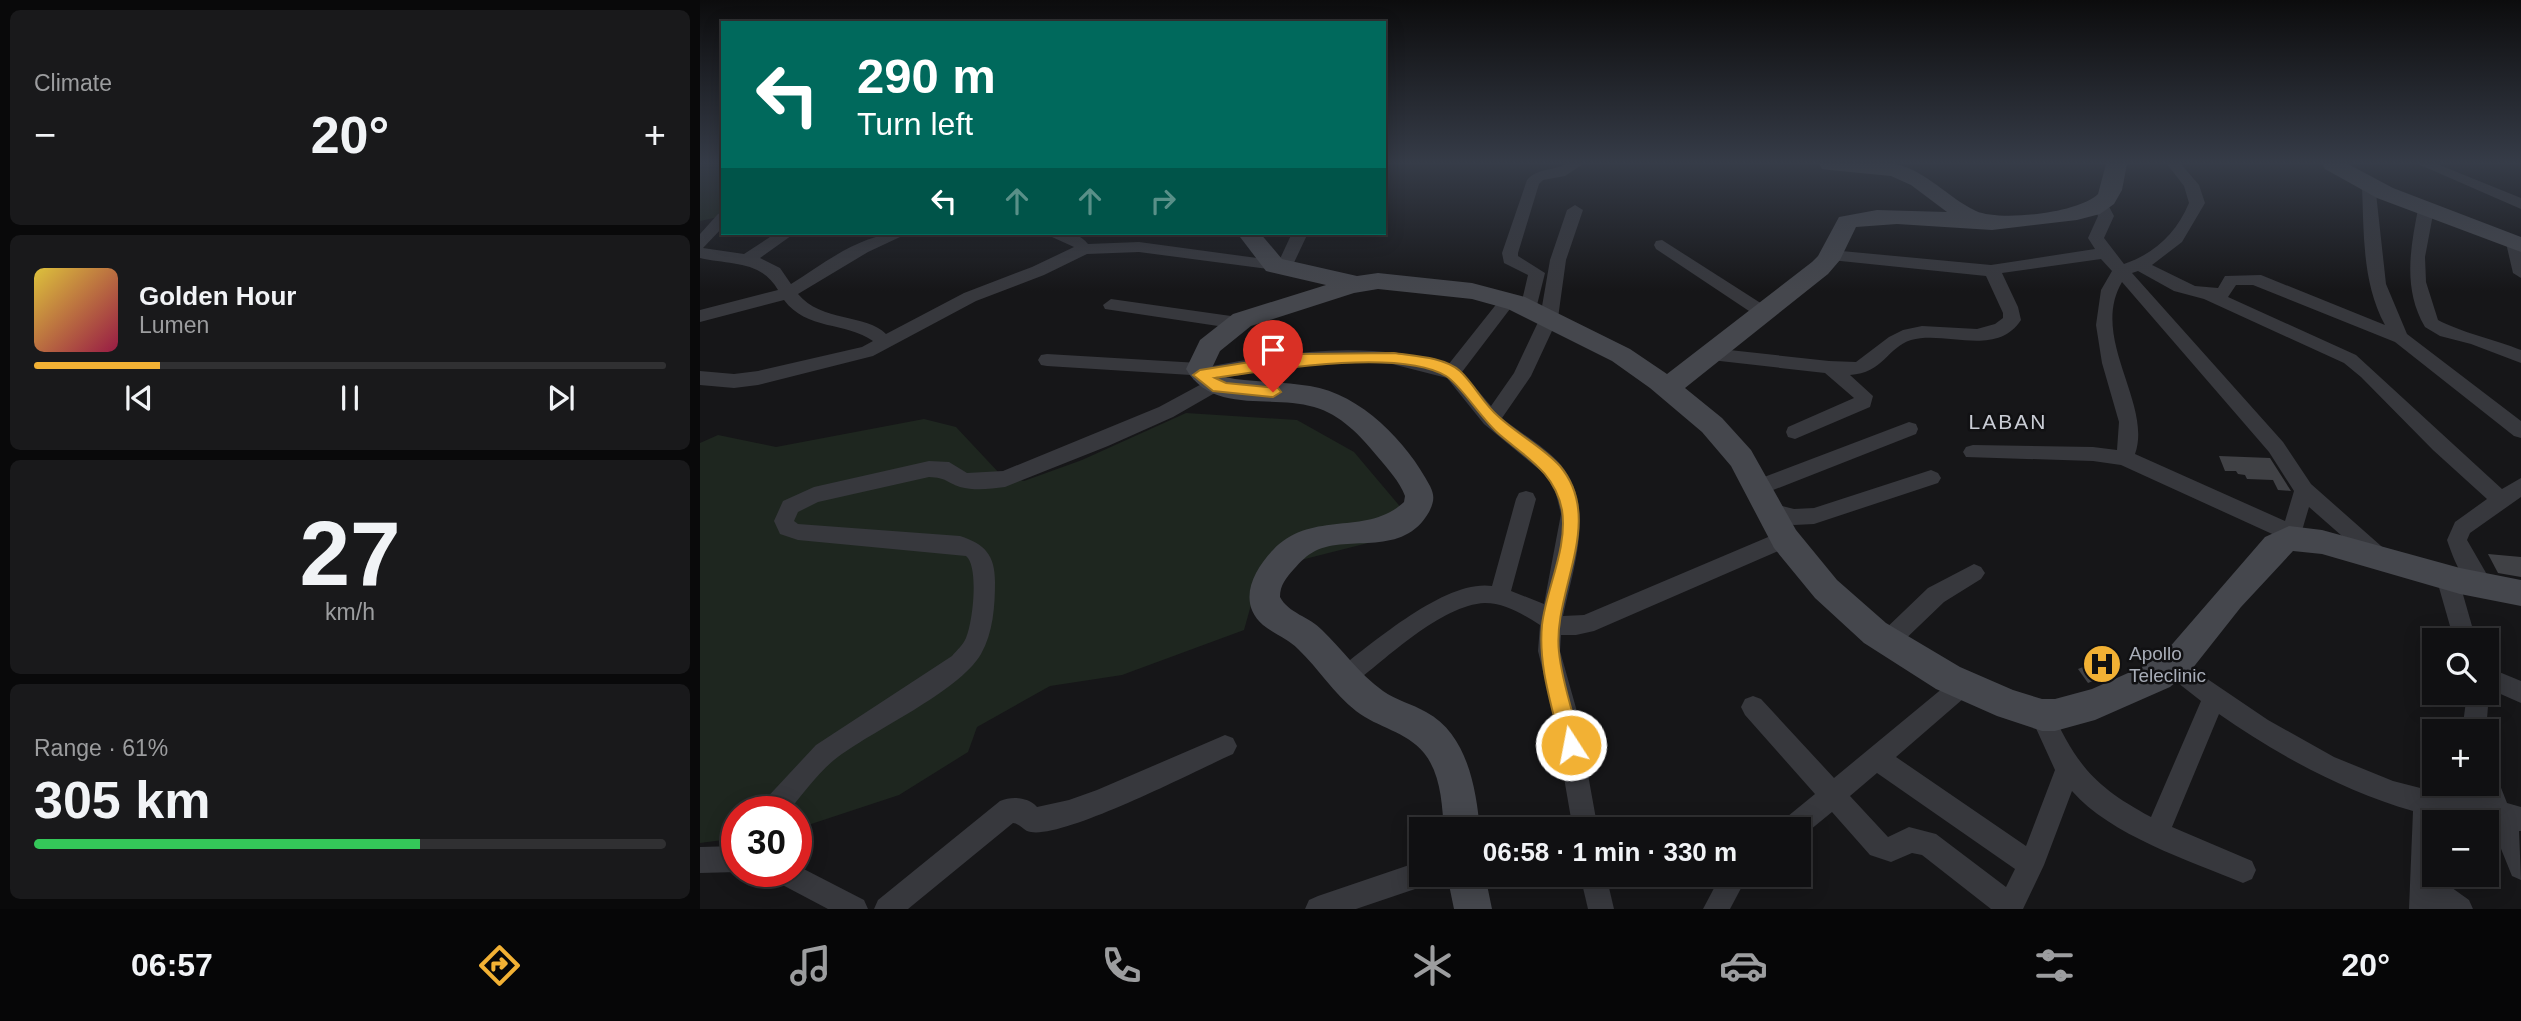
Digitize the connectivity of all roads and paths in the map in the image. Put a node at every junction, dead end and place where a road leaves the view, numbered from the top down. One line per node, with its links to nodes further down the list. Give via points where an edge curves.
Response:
1 (1525, 206): 36 (street, via 1510,259 1537,273)
2 (1956, 206): 13 (street)
3 (2093, 206): 13 (street, via 2064,215)
4 (2102, 206): 24 (street, via 2106,216 2096,238)
5 (2195, 206): 27 (street, via 2187,226 2168,248)
6 (2371, 206): 40 (street, via 2378,292)
7 (2419, 206): 8 (street)
8 (2426, 209): 20 (street); 43 (street, via 2417,257 2418,282 2431,323)
9 (1575, 210): 36 (street, via 1558,260)
10 (721, 216): 11 (street)
11 (700, 218)
12 (721, 218): 19 (street)
13 (1992, 223): 25 (street, via 1866,218 1847,222)
14 (784, 235): 26 (street)
15 (890, 235): 33 (street)
16 (1063, 235): 22 (street, via 1077,240)
17 (1250, 235): 28 (street)
18 (1299, 235): 28 (street)
19 (700, 244)
20 (2518, 244): 31 (street)
21 (1662, 245): 37 (street)
22 (1084, 249): 28 (street, via 1139,247); 41 (street, via 970,297)
23 (700, 253): 26 (street)
24 (2105, 253): 29 (street); 30 (street)
25 (1831, 256): 29 (street); 37 (street)
26 (745, 261): 33 (street, via 775,273)
27 (2140, 265): 30 (street); 34 (street, via 2194,293)
28 (1278, 267): 32 (street)
29 (1993, 271): 45 (street, via 2012,307 2012,320 2003,329 1983,334 1909,334 1872,363)
30 (2120, 271): 55 (street, via 2109,291 2106,317 2116,385 2131,427 2131,443); 58 (street, via 2276,447)
31 (2521, 273)
32 (1352, 285): 36 (street, via 1378,281 1472,291); 39 (street)
33 (788, 293): 38 (street); 41 (street, via 800,308 839,325 878,334)
34 (2210, 296): 40 (street, via 2223,293 2231,280 2255,279); 61 (street, via 2350,359)
35 (1111, 305): 39 (street)
36 (1528, 309): 46 (street, via 1459,361); 49 (street, via 1621,355); 50 (street, via 1522,376)
37 (1763, 313): 42 (street)
38 (700, 316)
39 (1238, 323): 47 (street, via 1209,346)
40 (2401, 338): 52 (street)
41 (884, 345): 48 (street, via 758,378)
42 (1711, 354): 45 (street); 49 (street)
43 (2521, 357)
44 (1047, 360): 47 (street)
45 (1830, 368): 53 (street, via 1860,390 1863,402)
46 (1453, 373): 47 (street, via 1406,359 1344,358 1260,364); 50 (street)
47 (1204, 377): 74 (street, via 1309,394 1334,404 1364,423 1420,494 1413,512 1392,528 1306,542 1282,562 1265,586 1268,608 1310,639); 84 (street, via 1166,412 1005,479 963,480 949,470 929,469 814,495 787,514 787,528 798,532 960,545 975,550 985,570 978,636 969,654 953,670 824,753)
48 (700, 378)
49 (1667, 388): 60 (street, via 1727,439)
50 (1491, 419): 70 (street, via 1554,471 1566,494 1571,514 1568,542)
51 (1909, 429): 60 (street)
52 (2521, 431)
53 (1795, 432)
54 (1973, 452): 55 (street)
55 (2124, 458): 62 (street)
56 (1931, 478): 60 (street, via 1814,516 1794,517)
57 (2521, 486): 61 (street)
58 (2304, 490): 62 (street); 64 (street)
59 (1526, 499): 69 (street)
60 (1764, 500): 63 (street)
61 (2501, 500): 67 (street, via 2462,528 2457,540)
62 (2291, 535): 64 (street); 73 (street, via 2276,546)
63 (1785, 540): 70 (street, via 1586,624 1564,626); 72 (street, via 1850,612)
64 (2382, 559): 66 (street)
65 (1974, 573): 72 (street, via 1936,595)
66 (2447, 577): 67 (street); 71 (street)
67 (2482, 585): 68 (street)
68 (2521, 593)
69 (1499, 597): 70 (street, via 1541,611); 74 (street, via 1464,597 1440,607)
70 (1551, 621): 91 (street, via 1549,651)
71 (2462, 628)
72 (1887, 642): 76 (street)
73 (2172, 665): 78 (street); 80 (street, via 2095,704)
74 (1344, 678): 90 (street, via 1371,702 1430,733 1453,772)
75 (2499, 682): 77 (street)
76 (1963, 685): 80 (street); 82 (street)
77 (2521, 692)
78 (2214, 699): 87 (street, via 2289,745 2361,780); 93 (street)
79 (1753, 707): 86 (street)
80 (2042, 715): 83 (street)
81 (1225, 746): 108 (street, via 1052,818 1031,820 1025,812 1009,810)
82 (1875, 757): 86 (street); 96 (street)
83 (2068, 768): 93 (street, via 2093,796); 96 (street)
84 (785, 796)
85 (2496, 796): 89 (street)
86 (1832, 797): 92 (street); 106 (street, via 1887,851 1909,841 1927,843)
87 (2426, 802): 88 (street); 89 (street)
88 (2426, 810)
89 (2511, 816): 97 (street)
90 (1460, 817)
91 (1584, 817)
92 (1807, 817)
93 (2158, 831): 98 (street)
94 (721, 859): 95 (street)
95 (700, 860)
96 (2031, 865): 106 (street)
97 (2521, 867)
98 (2243, 870)
99 (1409, 878): 109 (street)
100 (812, 887): 107 (street)
101 (1468, 887): 110 (street)
102 (1596, 887): 111 (street)
103 (1728, 887): 112 (street)
104 (2422, 887): 113 (street)
105 (2429, 887): 114 (street)
106 (2010, 908)
107 (855, 909)
108 (887, 909)
109 (1318, 909)
110 (1473, 909)
111 (1601, 909)
112 (1716, 909)
113 (2422, 909)
114 (2460, 909)

